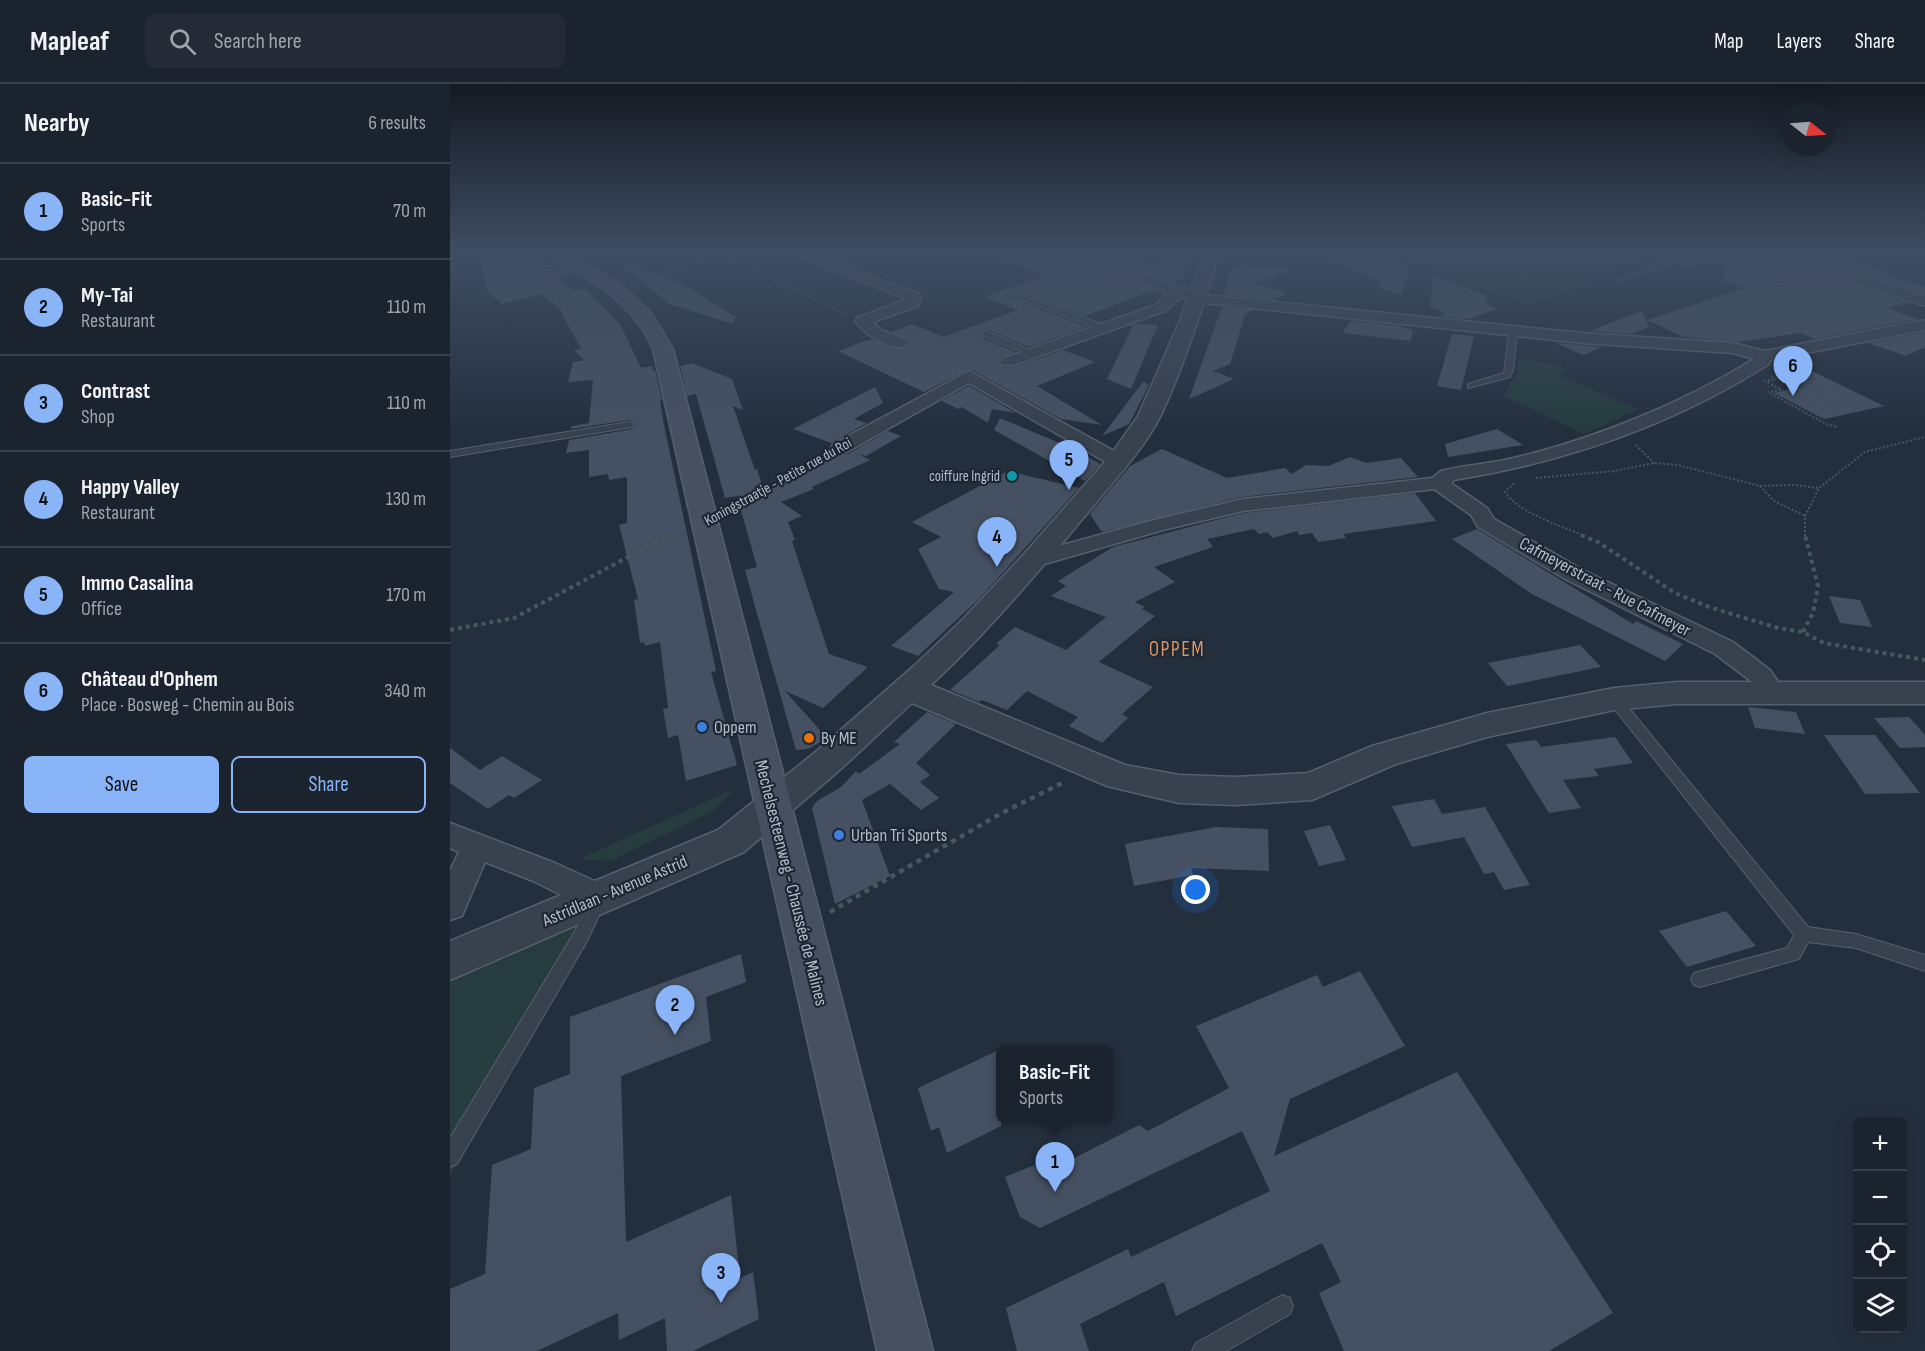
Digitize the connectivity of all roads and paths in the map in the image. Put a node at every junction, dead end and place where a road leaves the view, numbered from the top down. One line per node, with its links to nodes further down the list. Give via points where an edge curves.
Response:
1 (642, 312): 39 (main road, Mechelsesteenweg - Chaussée de Malines, via 658,336 675,417)
2 (842, 312): 8 (path)
3 (887, 312): 13 (street, via 862,321 876,333)
4 (1061, 312): 10 (lane)
5 (1148, 312): 10 (street)
6 (1191, 312): 31 (street, Astridlaan - Avenue Astrid, via 1149,417)
7 (1332, 312): 11 (street)
8 (846, 314)
9 (1925, 324): 16 (street)
10 (1104, 328): 15 (street)
11 (1513, 331): 16 (street, via 1733,348); 22 (lane, via 1507,375)
12 (986, 334): 15 (lane)
13 (900, 343)
14 (923, 352): 19 (path)
15 (1033, 353): 17 (street)
16 (1764, 356): 35 (street, via 1763,361 1729,382 1602,439 1510,465 1448,475)
17 (1008, 362)
18 (1800, 372): 21 (path, via 1810,376 1803,378)
19 (969, 376): 29 (street, Koningstraatje - Petite rue du Roi); 31 (street)
20 (1782, 382): 23 (path)
21 (1812, 382): 23 (path); 23 (path, via 1841,396 1819,401)
22 (1471, 386)
23 (1791, 386)
24 (1781, 390): 26 (path, via 1768,392)
25 (630, 425): 30 (lane)
26 (1838, 427)
27 (1925, 437): 37 (path, via 1865,452)
28 (1635, 444): 32 (path)
29 (840, 448): 39 (path, Koningstraatje - Petite rue du Roi)
30 (450, 454)
31 (1118, 461): 40 (street, Astridlaan - Avenue Astrid)
32 (1654, 464): 33 (path); 36 (path, via 1678,465)
33 (1534, 478)
34 (1524, 481): 42 (path, via 1509,487 1505,492 1509,499 1598,543 1675,593 1746,620)
35 (1437, 483): 40 (street, via 1242,505); 45 (street, Cafmeyerstraat - Rue Cafmeyer, via 1480,512 1485,523 1565,569 1724,648 1761,676)
36 (1760, 486): 37 (path); 38 (path, via 1774,501)
37 (1819, 488): 38 (path)
38 (1805, 516): 42 (path, via 1805,540 1818,586 1813,613)
39 (705, 525): 41 (path, Koningstraatje - Petite rue du Roi, via 658,541 514,618); 49 (main road, Mechelsesteenweg - Chaussée de Malines)
40 (1034, 560): 44 (street, Astridlaan - Avenue Astrid)
41 (450, 630)
42 (1803, 632): 43 (path, via 1824,643)
43 (1925, 660)
44 (906, 690): 48 (street, via 930,696); 49 (street, Astridlaan - Avenue Astrid)
45 (1772, 692): 46 (street); 47 (street, via 1677,693)
46 (1925, 693)
47 (1614, 699): 48 (street, via 1487,725 1384,755 1312,786 1236,791 1179,789 1119,777); 54 (lane)
48 (1095, 766): 53 (path, via 1000,814)
49 (772, 807): 51 (street, Astridlaan - Avenue Astrid, via 731,841); 53 (main road, Mechelsesteenweg - Chaussée de Malines)
50 (464, 841): 51 (street); 52 (street)
51 (599, 898): 55 (street, Astridlaan - Avenue Astrid); 58 (lane, via 580,938)
52 (450, 906)
53 (802, 928): 60 (main road, Mechelsesteenweg - Chaussée de Malines)
54 (1803, 934): 56 (lane, via 1856,941); 57 (lane, via 1793,954)
55 (450, 961)
56 (1925, 963)
57 (1700, 979)
58 (450, 1157)
59 (1282, 1306): 61 (lane)
60 (905, 1351)
61 (1204, 1351)

